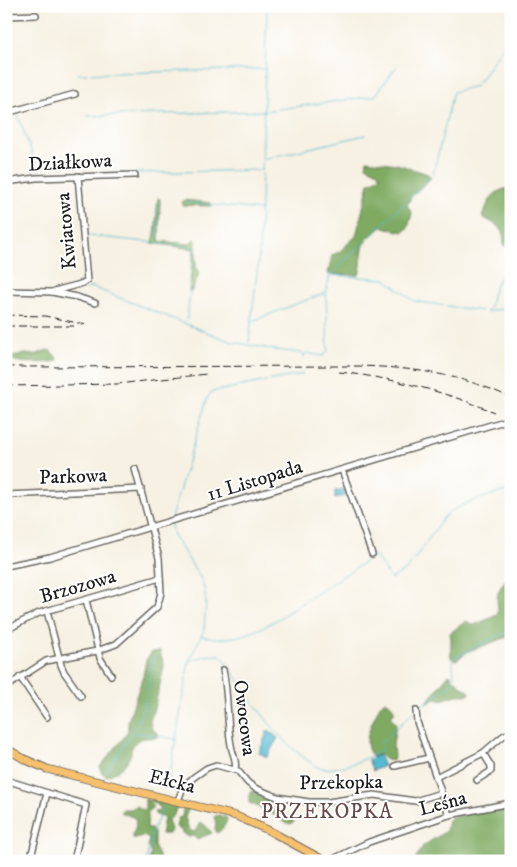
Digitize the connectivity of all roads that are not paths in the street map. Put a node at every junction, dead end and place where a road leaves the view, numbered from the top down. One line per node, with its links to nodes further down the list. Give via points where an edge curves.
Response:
1 (36, 15): 2 (street)
2 (6, 16)
3 (75, 94): 4 (street)
4 (6, 113)
5 (135, 175): 6 (street, Działkowa)
6 (78, 176): 7 (street, Działkowa); 9 (street, Kwiatowa, via 86,282)
7 (6, 182)
8 (6, 291): 9 (street)
9 (52, 292): 10 (street)
10 (95, 304)
11 (511, 419): 13 (street, 11 Listopada)
12 (136, 469): 14 (street)
13 (342, 470): 16 (street, 11 Listopada); 17 (street)
14 (141, 489): 15 (street, Parkowa); 16 (street)
15 (6, 495)
16 (152, 527): 18 (street, 11 Listopada, via 50,557); 19 (street)
17 (372, 554)
18 (6, 566)
19 (160, 578): 20 (street, Brzozowa); 23 (street, via 160,598 155,610 116,644)
20 (86, 600): 21 (street, Brzozowa); 23 (street)
21 (47, 611): 22 (street, Brzozowa); 24 (street)
22 (6, 630)
23 (98, 651): 24 (street); 26 (street)
24 (59, 657): 27 (street); 29 (street, via 64,672)
25 (223, 670): 37 (street, Owocowa)
26 (111, 674)
27 (20, 677): 28 (street); 31 (street)
28 (6, 686)
29 (81, 696)
30 (416, 711): 35 (street)
31 (47, 717)
32 (511, 732): 34 (street)
33 (6, 748): 43 (main road, Ełcka, via 46,768)
34 (483, 753): 38 (street); 39 (street, via 491,771)
35 (429, 758): 36 (street); 38 (street)
36 (394, 766)
37 (235, 769): 42 (street, Przekopka, via 255,788 277,797 309,802 374,795 415,801); 43 (street, via 216,765 202,771 183,787)
38 (436, 777): 42 (street)
39 (477, 780)
40 (6, 781): 41 (street)
41 (47, 793): 46 (street); 47 (street, via 86,805)
42 (441, 793): 45 (street)
43 (178, 801): 48 (main road, Ełcka, via 247,820)
44 (511, 803): 45 (street, Leśna)
45 (449, 815): 49 (street, Leśna, via 369,842)
46 (30, 861)
47 (74, 861)
48 (325, 861)
49 (329, 861)

